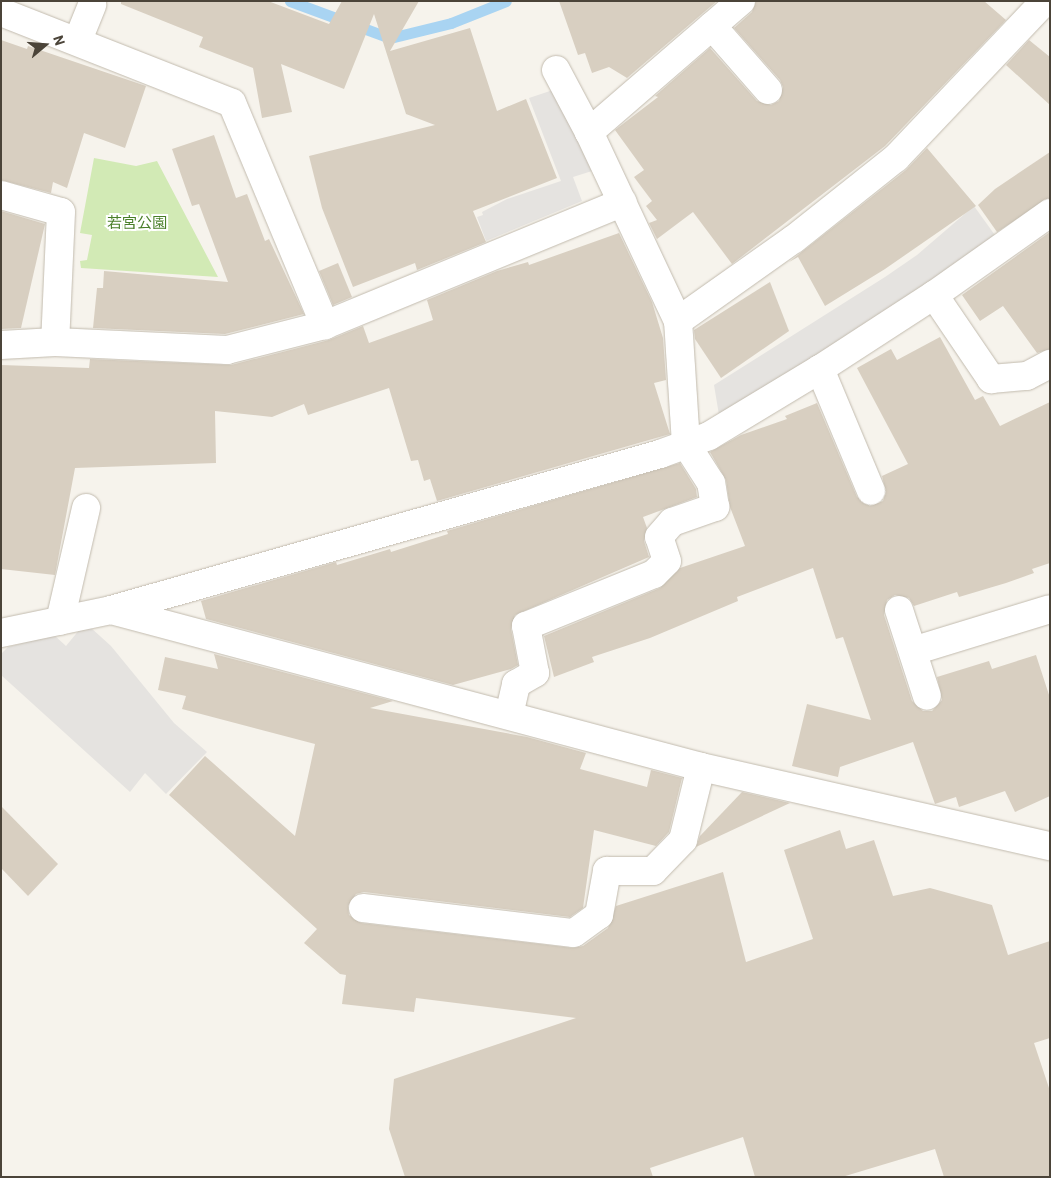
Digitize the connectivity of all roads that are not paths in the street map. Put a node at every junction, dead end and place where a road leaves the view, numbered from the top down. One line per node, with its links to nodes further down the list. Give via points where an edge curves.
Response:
1 (741, 1): 5 (street)
2 (1045, 1): 14 (street, via 896,158 794,239)
3 (92, 5): 6 (street)
4 (1, 12): 6 (street)
5 (712, 26): 8 (street); 9 (street)
6 (78, 40): 15 (street, via 232,103)
7 (556, 70): 9 (street)
8 (768, 90)
9 (589, 132): 11 (street)
10 (1, 195): 16 (street, via 61,212)
11 (623, 202): 14 (street); 15 (street)
12 (1050, 213): 13 (street)
13 (934, 295): 18 (street, via 990,379 1027,376); 19 (street)
14 (678, 321): 20 (street)
15 (325, 325): 16 (street, via 227,350)
16 (55, 342): 17 (street)
17 (1, 345)
18 (1050, 364)
19 (820, 369): 20 (street, via 709,436); 21 (street)
20 (686, 444): 24 (street); 30 (street, via 711,484 715,507 672,522 659,537 668,561 654,574 526,626 536,673 516,684)
21 (872, 491)
22 (86, 508): 26 (street)
23 (1050, 609): 28 (street)
24 (111, 610): 26 (street); 30 (street)
25 (899, 610): 28 (street)
26 (60, 621): 27 (street)
27 (1, 633)
28 (913, 651): 29 (street)
29 (927, 696)
30 (509, 715): 31 (street)
31 (701, 767): 32 (street); 33 (street, via 683,840 653,871 607,871 599,915 574,933)
32 (1050, 846)
33 (363, 908)

